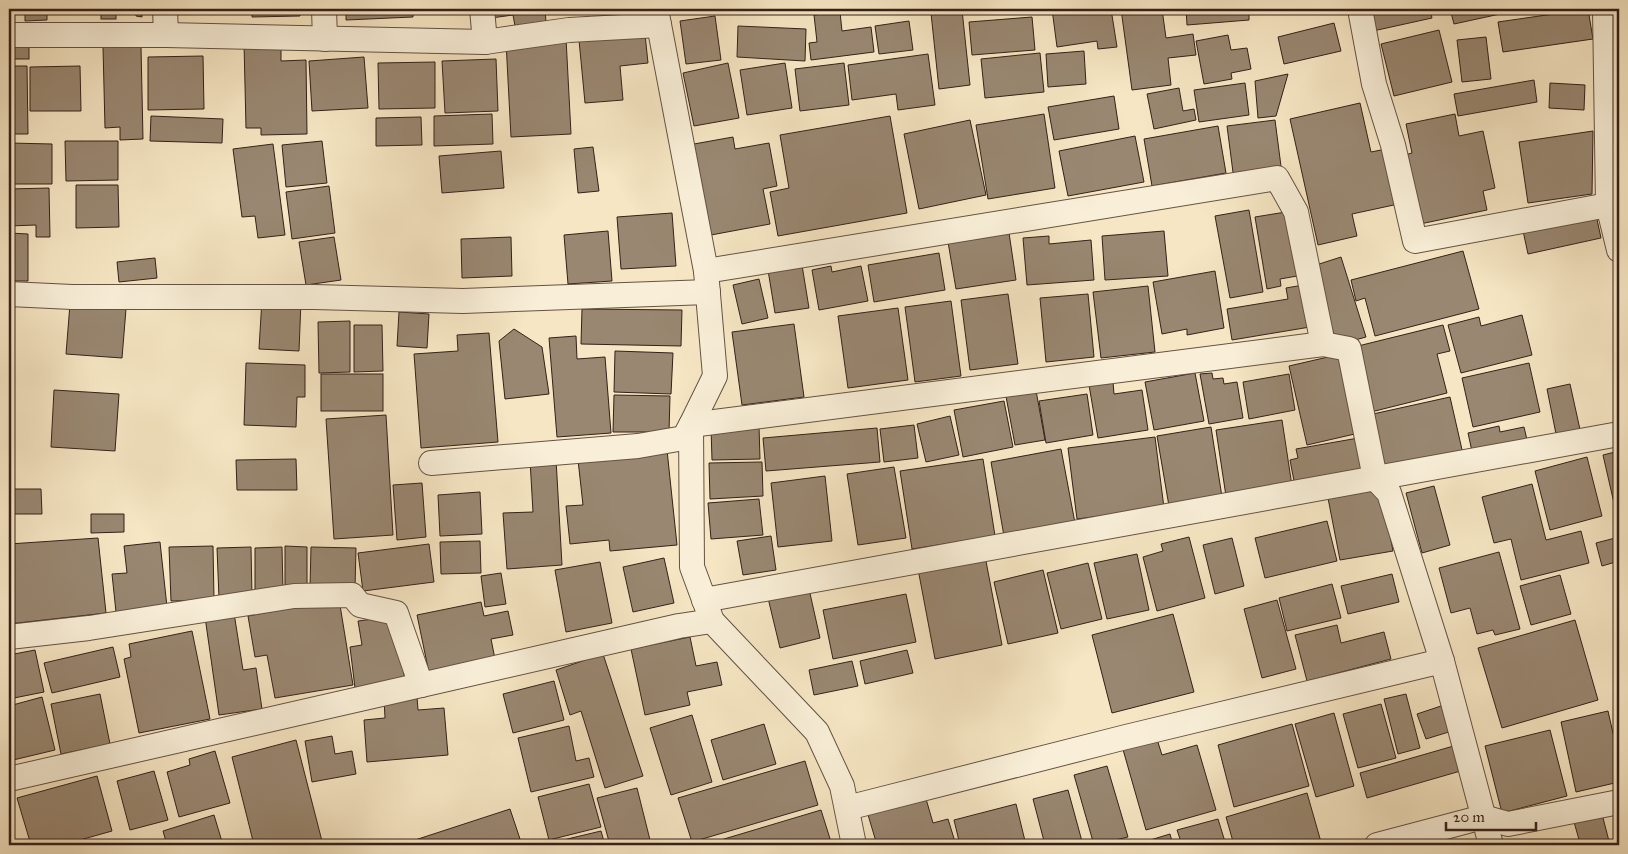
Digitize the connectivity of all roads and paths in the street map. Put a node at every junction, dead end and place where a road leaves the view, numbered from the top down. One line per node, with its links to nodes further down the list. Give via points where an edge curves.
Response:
1 (165, 9): 8 (street)
2 (324, 9): 9 (street)
3 (482, 9): 10 (street)
4 (1360, 9): 11 (street, via 1374,84 1393,146 1415,241)
5 (1605, 9): 11 (street)
6 (658, 17): 10 (street); 13 (street)
7 (9, 35): 8 (street)
8 (166, 35): 9 (street)
9 (326, 39): 10 (street)
10 (485, 42)
11 (1608, 206): 12 (street)
12 (1619, 250)
13 (707, 281): 14 (street, via 463,301); 15 (street, via 1277,178 1296,212); 16 (street, via 715,376)
14 (9, 294)
15 (1323, 344): 16 (street); 19 (street, via 1349,349)
16 (691, 425): 18 (street, via 684,438 638,446); 20 (street, via 692,567)
17 (1619, 434): 19 (street)
18 (431, 463)
19 (1375, 478): 20 (street); 22 (street, via 1389,493)
20 (708, 610): 23 (street, via 679,626); 26 (street, via 817,732 842,786)
21 (9, 637): 23 (street, via 294,596 352,595 360,605 396,613)
22 (1442, 661): 26 (street); 27 (street)
23 (421, 685): 24 (street)
24 (9, 779)
25 (1619, 802): 27 (street, via 1508,824)
26 (847, 808): 28 (street)
27 (1483, 817): 29 (street); 30 (street)
28 (854, 845)
29 (1377, 845)
30 (1491, 845)

